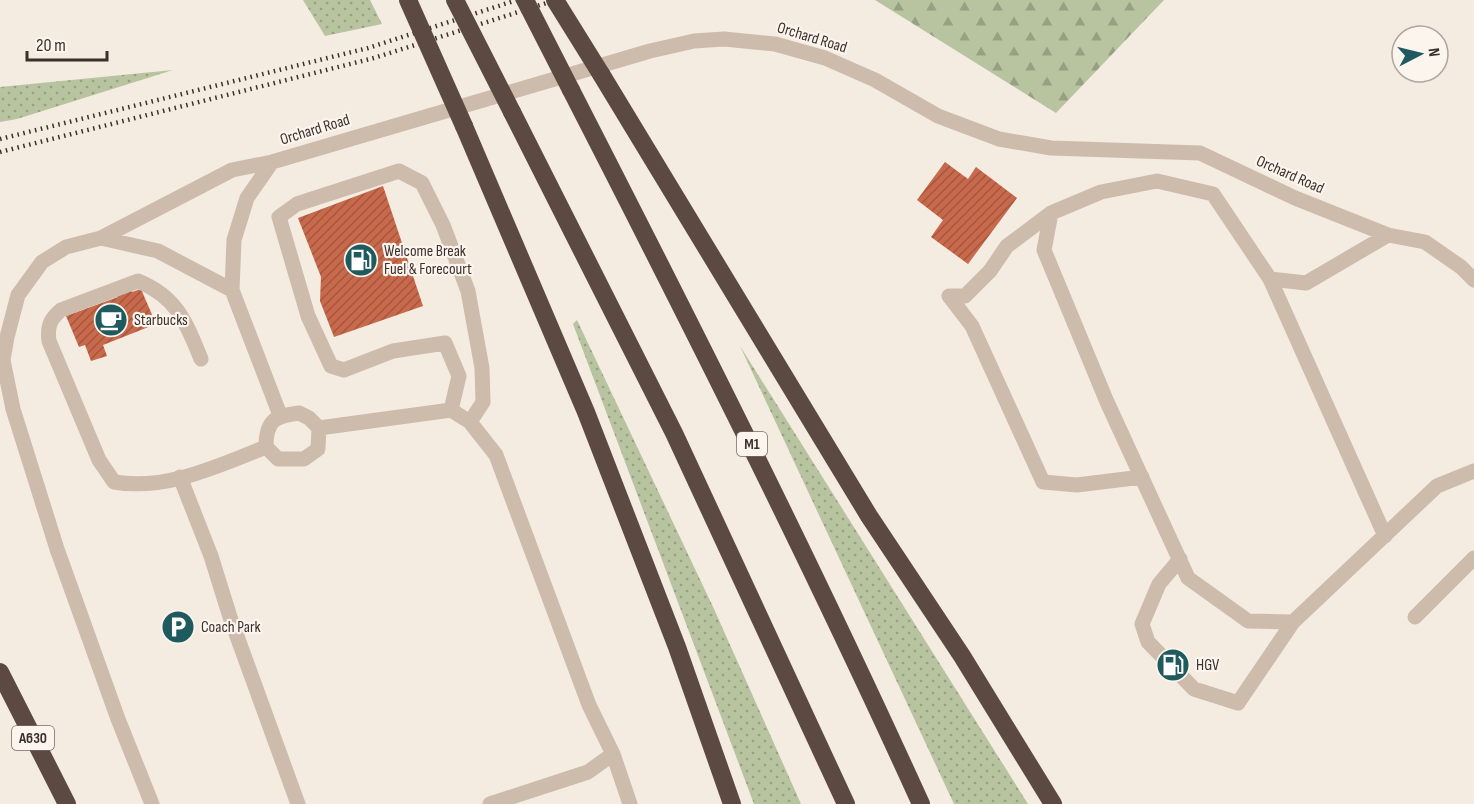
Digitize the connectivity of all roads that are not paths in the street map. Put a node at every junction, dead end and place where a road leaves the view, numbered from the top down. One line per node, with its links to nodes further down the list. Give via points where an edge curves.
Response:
1 (408, 0): 33 (highway, bridge, via 586,412 677,647)
2 (455, 0): 34 (highway, bridge, via 674,433)
3 (525, 0): 35 (highway, M1, bridge, via 730,400 848,642)
4 (555, 0): 36 (highway, bridge, via 869,516)
5 (272, 162): 7 (lane, Orchard Road, via 650,51 724,39 775,44 825,58 938,116 999,139 1051,148 1200,153 1295,198); 8 (lane, via 232,170); 11 (lane, Orchard Road, via 247,198 234,240)
6 (1051, 213): 9 (lane, via 1101,192 1157,181 1213,194); 20 (lane, via 1044,250 1064,304); 20 (lane, via 1007,246 990,271 965,296 949,296 972,326 1044,482 1077,485)
7 (1388, 235): 9 (lane, via 1306,283); 10 (lane, Orchard Road, via 1425,242)
8 (101, 238): 11 (lane, via 158,251); 29 (lane, via 66,247 42,262 18,295 3,360 13,409 57,549)
9 (1270, 279): 21 (lane)
10 (1474, 280)
11 (232, 290): 14 (lane, Orchard Road)
12 (201, 359): 19 (lane, via 186,320 156,288 138,281 61,310 52,318 48,330 49,341 99,460 114,482 138,486)
13 (451, 410): 15 (lane); 15 (lane, via 459,376 445,343 393,351 344,370 331,366 308,315 279,217 297,204 399,171 422,183 468,291 482,368 483,402); 16 (lane)
14 (280, 415): 16 (lane, via 299,413); 17 (lane, via 271,423)
15 (470, 422): 27 (lane, via 496,455 589,705)
16 (319, 428): 17 (lane, via 318,448 304,459 278,459)
17 (266, 447): 19 (lane)
18 (1474, 471): 21 (lane, via 1437,486)
19 (180, 477): 30 (lane)
20 (1142, 477): 23 (lane)
21 (1385, 536): 25 (lane)
22 (1474, 558): 24 (lane)
23 (1180, 559): 25 (lane, via 1188,578 1248,621); 25 (lane, via 1159,584 1142,624 1148,642 1194,689 1238,704)
24 (1415, 617)
25 (1293, 622)
26 (0, 672): 28 (highway, A630)
27 (613, 754): 31 (lane, via 588,772); 32 (lane)
28 (67, 804)
29 (152, 804)
30 (298, 804)
31 (490, 804)
32 (630, 804)
33 (732, 804)
34 (846, 804)
35 (921, 804)
36 (1053, 804)

